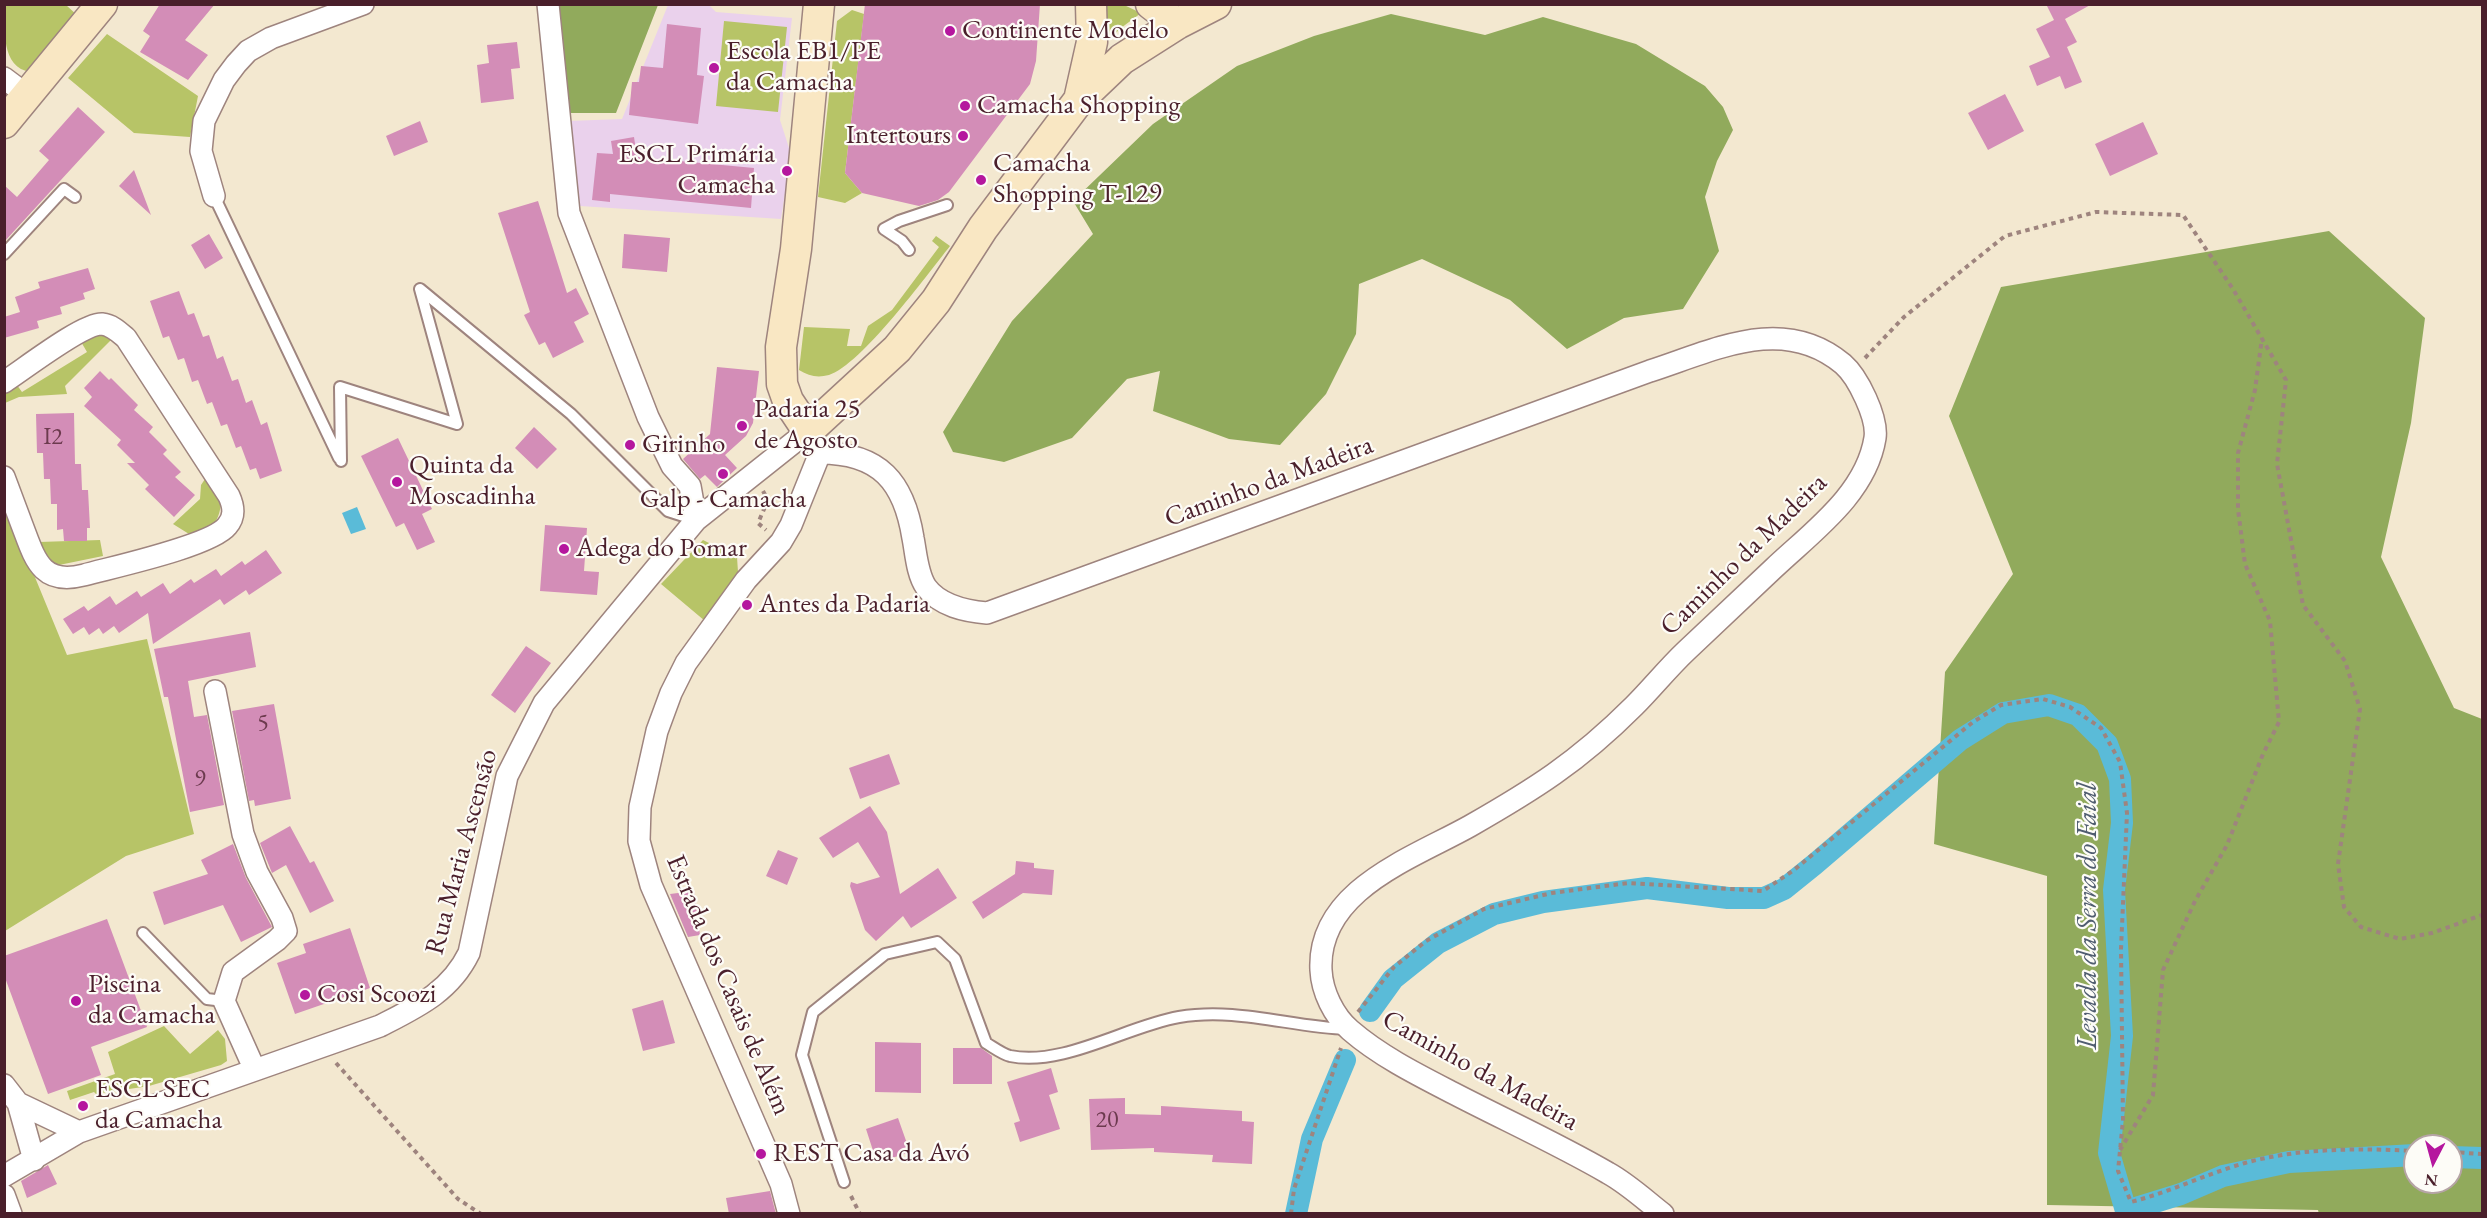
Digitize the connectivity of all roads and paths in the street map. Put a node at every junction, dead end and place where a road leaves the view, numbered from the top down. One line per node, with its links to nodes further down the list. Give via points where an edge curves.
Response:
1 (102, 4): 10 (main road)
2 (363, 4): 8 (street)
3 (548, 4): 23 (street, via 569,213 648,417 672,466 690,486)
4 (1091, 4): 11 (main road, via 1092,42)
5 (1151, 4): 9 (main road)
6 (1216, 4): 9 (main road)
7 (822, 5): 21 (main road, via 796,249 781,347 788,401)
8 (325, 11): 13 (street, via 248,51 224,80 204,121 201,151)
9 (1177, 14): 11 (main road)
10 (16, 87): 12 (main road)
11 (1079, 100): 21 (main road, via 983,228 936,301)
12 (4, 123)
13 (214, 196): 23 (lane, via 341,461 340,387 457,424 420,289 571,414 668,511)
14 (75, 197): 17 (lane, via 64,189)
15 (947, 205): 16 (lane, via 884,229)
16 (909, 250)
17 (4, 254)
18 (2262, 338): 19 (path, via 2183,215 2096,212 2004,236 1904,317); 25 (path, via 2286,380 2277,464 2303,604 2345,661 2360,709 2338,864 2344,907 2361,927 2400,939 2432,933); 35 (path, via 2255,390 2238,453 2238,509 2245,564 2270,621 2279,722 2227,845 2163,970 2153,1095)
19 (1851, 372): 21 (street, Caminho da Madeira, via 1820,348 1786,337 1727,346 987,614 944,603 926,587 906,507 884,471); 28 (street, Caminho da Madeira, via 1872,415 1876,436 1866,464 1838,508 1680,657 1633,708 1554,774 1469,826 1408,857 1365,885 1343,907 1322,952 1321,971 1332,1008)
20 (4, 382): 22 (street, via 84,329 101,324 112,327 126,338 230,496 232,519 214,537 76,577 59,578 38,564)
21 (814, 442): 23 (street, Rua Maria Ascensão); 44 (street, Estrada dos Casais de Além, via 786,533 746,580 686,663 657,731 640,807 639,841 651,885 781,1184)
22 (4, 477)
23 (696, 520): 29 (street, Rua Maria Ascensão, via 568,671 526,734 507,776 474,933 460,971 449,985 422,1005 380,1026)
24 (215, 691): 27 (street, via 243,834 286,931 233,972)
25 (2482, 915)
26 (143, 933): 27 (lane, via 207,999)
27 (224, 1001): 30 (street)
28 (1348, 1029): 35 (path, via 1394,967 1426,941 1484,909 1552,893 1628,883 1763,891 1794,870 1973,722 2001,705 2043,699 2070,707 2101,728 2120,762 2127,813 2121,949 2123,1120); 40 (lane, via 1239,1014 1179,1017 1050,1056 1010,1056 986,1043 955,959 937,942 885,954 813,1012 802,1055); 45 (path, via 1300,1168); 46 (street, Caminho da Madeira, via 1407,1069 1612,1174)
29 (326, 1045): 30 (street, Rua Maria Ascensão); 43 (path, via 332,1058 458,1198)
30 (254, 1068): 33 (street, Rua Maria Ascensão)
31 (4, 1086): 32 (street)
32 (18, 1103): 33 (street); 38 (street)
33 (79, 1132): 38 (street, Rua Maria Ascensão)
34 (2403, 1150): 35 (path, via 2292,1154 2246,1163 2131,1202 2118,1171)
35 (2118, 1153)
36 (2463, 1153): 37 (path)
37 (2482, 1154)
38 (34, 1160): 39 (street, Rua Maria Ascensão)
39 (4, 1176)
40 (844, 1182)
41 (4, 1195): 42 (street)
42 (11, 1214)
43 (481, 1214)
44 (789, 1214)
45 (1291, 1214)
46 (1663, 1214)

